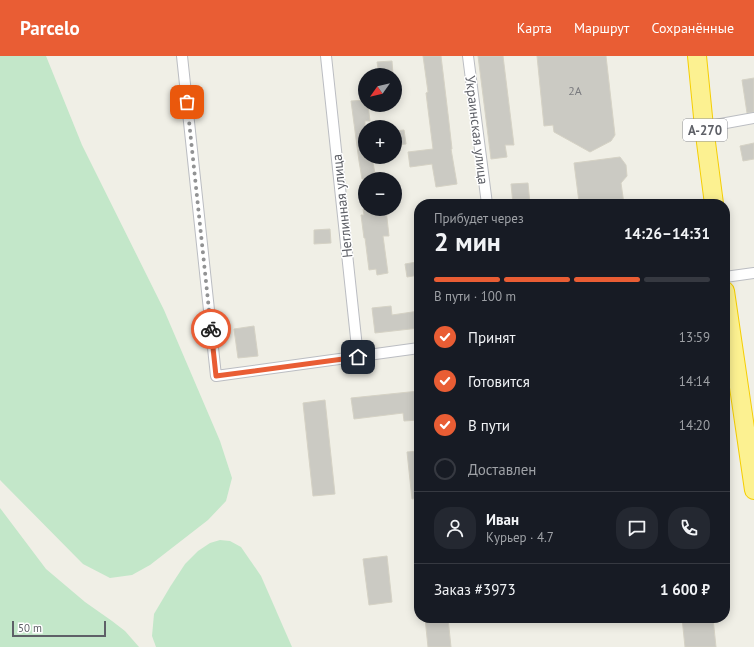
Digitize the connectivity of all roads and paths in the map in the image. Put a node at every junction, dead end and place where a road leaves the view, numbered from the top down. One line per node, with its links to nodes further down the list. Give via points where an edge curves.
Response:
1 (182, 56): 13 (street, via 216,376)
2 (326, 56): 13 (street, Неглинная улица)
3 (468, 56): 7 (street, Украинская улица)
4 (697, 56): 6 (highway, А-270)
5 (754, 118): 6 (street)
6 (704, 127): 8 (highway, А-270)
7 (486, 199)
8 (713, 199)
9 (754, 273): 10 (street)
10 (730, 276)
11 (730, 326): 14 (highway)
12 (414, 349): 13 (street)
13 (358, 357)
14 (753, 469): 15 (highway)
15 (754, 490)

